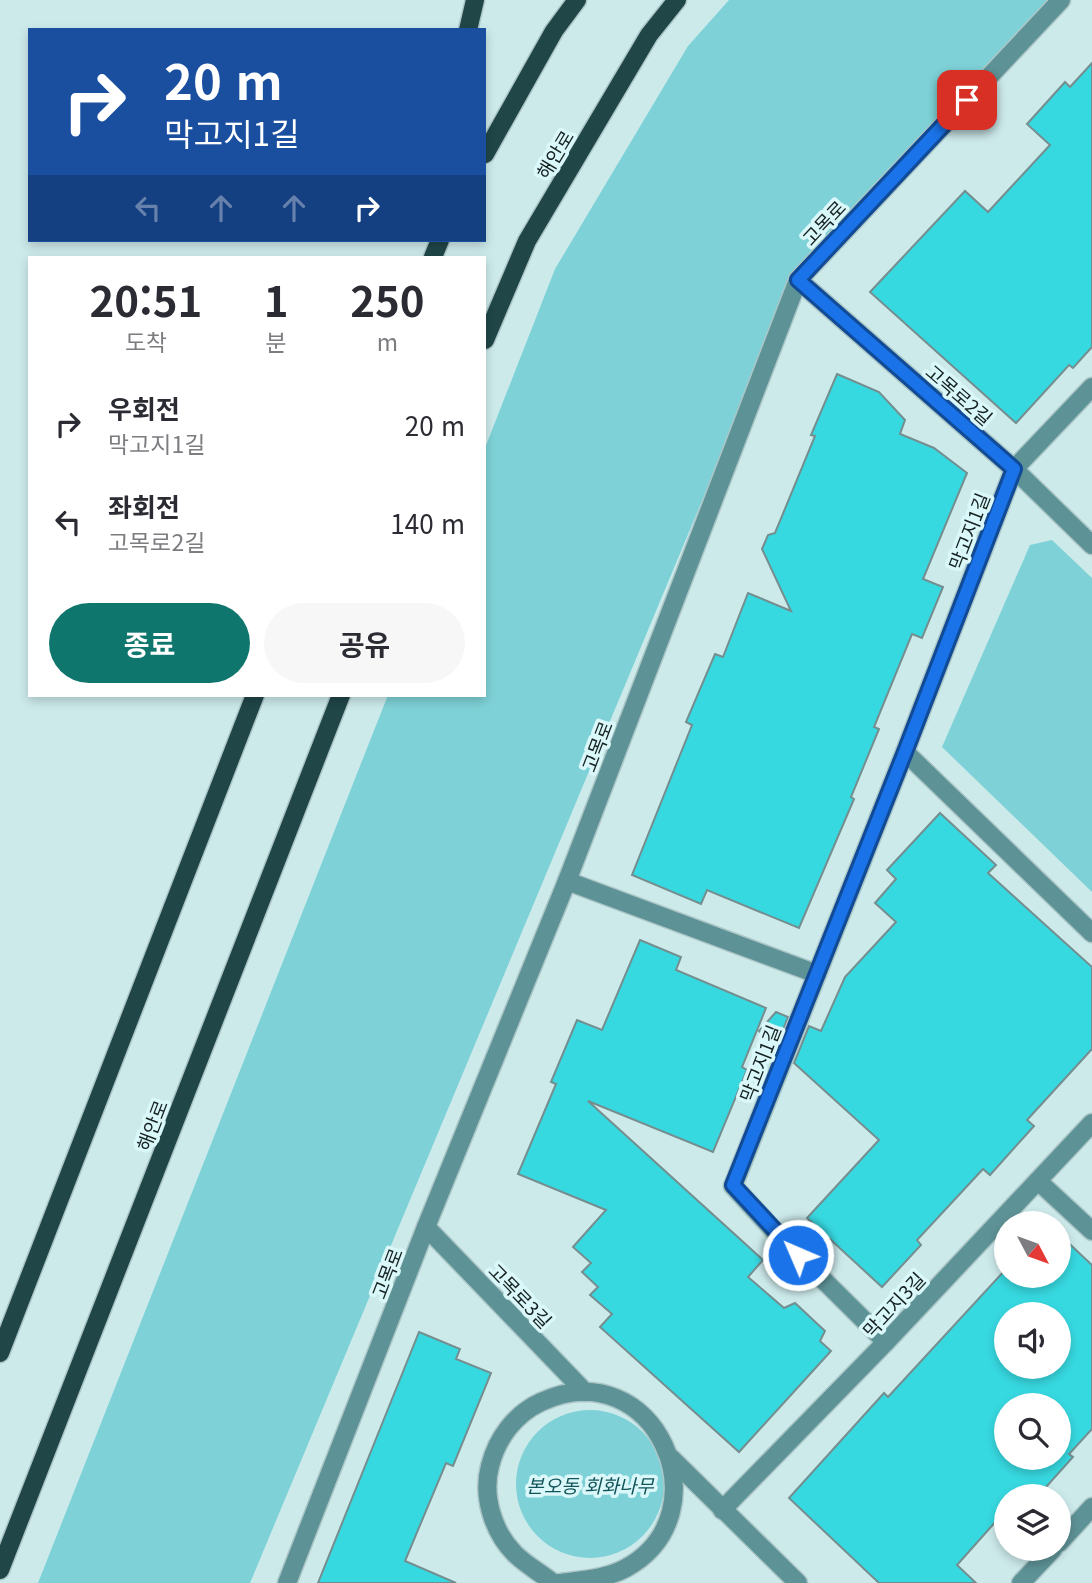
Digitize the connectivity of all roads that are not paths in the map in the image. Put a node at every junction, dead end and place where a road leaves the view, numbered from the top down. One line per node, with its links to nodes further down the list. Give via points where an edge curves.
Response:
1 (475, 0): 5 (main road)
2 (577, 0): 6 (main road, via 554,31)
3 (677, 0): 8 (main road, 해안로, via 649,35 527,241)
4 (1061, 0): 7 (street, 고목로)
5 (468, 28)
6 (486, 152)
7 (798, 280): 10 (street, 고목로2길); 15 (street, 고목로)
8 (486, 338)
9 (1092, 387): 10 (street, 막고지1길)
10 (1014, 469): 11 (street, 고목로2길); 14 (street, 막고지1길)
11 (1092, 545)
12 (254, 697): 23 (main road)
13 (340, 697): 30 (main road, 해안로)
14 (905, 752): 16 (street); 17 (street, 막고지1길)
15 (566, 881): 17 (street); 20 (street, 고목로)
16 (1092, 933)
17 (817, 974): 22 (street, 막고지1길, via 733,1185)
18 (1092, 1123): 19 (street, 막고지3길)
19 (1038, 1181): 21 (street); 22 (street, 막고지3길)
20 (426, 1227): 24 (street, 고목로3길); 31 (street, 고목로)
21 (1092, 1230)
22 (887, 1342): 27 (street, 막고지3길)
23 (0, 1353)
24 (584, 1392): 25 (street, via 612,1395 637,1410 656,1429); 32 (street, via 556,1395 530,1407 509,1425 494,1449 487,1476 489,1505 498,1531 515,1554)
25 (671, 1458): 27 (street); 33 (street, via 674,1490 668,1521 651,1548 626,1568)
26 (1092, 1507): 28 (street)
27 (722, 1510): 34 (street)
28 (1071, 1530)
29 (1042, 1561): 35 (street)
30 (0, 1570)
31 (288, 1583)
32 (553, 1583)
33 (559, 1583)
34 (799, 1583)
35 (1021, 1583)

